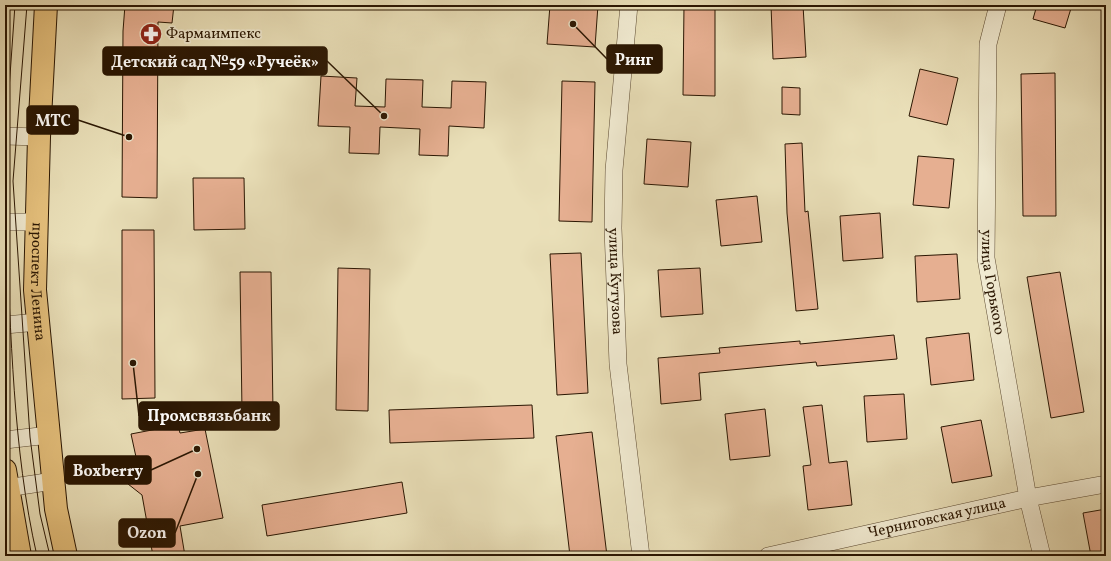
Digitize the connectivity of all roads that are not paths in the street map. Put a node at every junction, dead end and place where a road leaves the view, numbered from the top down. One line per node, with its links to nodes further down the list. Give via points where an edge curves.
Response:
1 (46, 5): 5 (main road, проспект Ленина)
2 (628, 5): 18 (street, улица Кутузова, via 614,170 614,228 618,364)
3 (998, 5): 15 (street, улица Горького, via 988,44 986,258)
4 (5, 136): 5 (street)
5 (39, 137): 7 (main road, проспект Ленина)
6 (5, 222): 7 (street)
7 (36, 222): 8 (main road, проспект Ленина, via 35,290)
8 (38, 322): 9 (street); 10 (main road, проспект Ленина)
9 (5, 324)
10 (48, 435): 11 (street); 13 (main road, проспект Ленина)
11 (5, 440)
12 (6, 479): 13 (street); 16 (main road)
13 (53, 480): 17 (main road, проспект Ленина, via 56,510)
14 (1106, 484): 15 (street, Черниговская улица)
15 (1028, 498): 19 (street, Черниговская улица); 20 (street, улица Горького)
16 (20, 556)
17 (66, 556)
18 (641, 556)
19 (768, 556)
20 (1042, 556)

